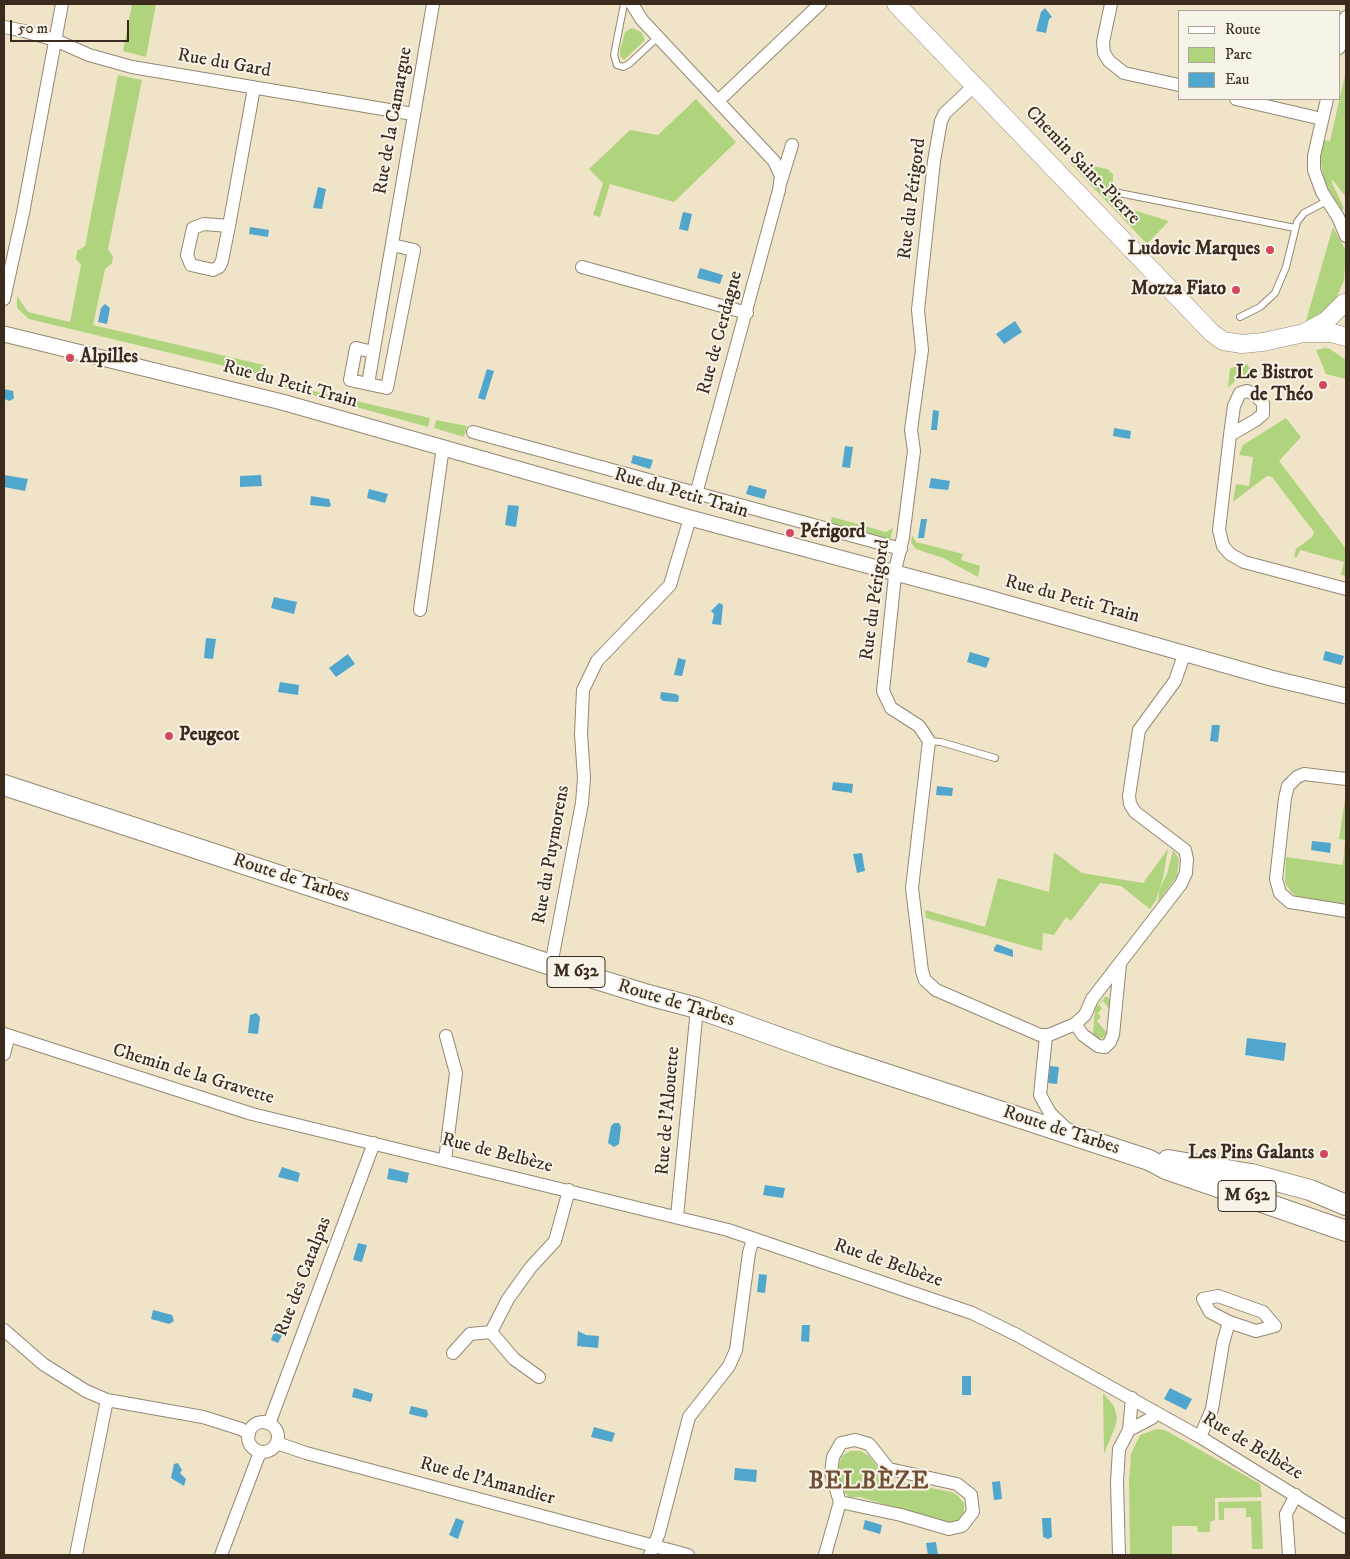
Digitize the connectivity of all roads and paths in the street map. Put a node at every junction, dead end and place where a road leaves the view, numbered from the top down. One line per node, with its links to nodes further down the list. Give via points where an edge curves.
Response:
1 (62, 4): 11 (street)
2 (433, 4): 19 (street, Rue de la Camargue)
3 (624, 4): 10 (lane, via 614,55 617,65 623,68 630,64)
4 (632, 4): 10 (street)
5 (820, 4): 18 (street)
6 (896, 4): 13 (main road, Chemin Saint-Pierre)
7 (1111, 4): 14 (street, via 1103,36 1108,61 1124,73)
8 (1346, 17): 12 (street)
9 (4, 27): 11 (street, Rue du Gard)
10 (658, 37): 18 (street)
11 (55, 40): 15 (street, Rue du Gard, via 88,56 132,67); 28 (street)
12 (1340, 44)
13 (974, 86): 36 (main road, Chemin Saint-Pierre, via 1212,333 1223,340 1242,344); 46 (street, Rue du Périgord, via 945,113 934,161 918,310 922,350 911,430 914,451)
14 (1178, 86)
15 (254, 88): 19 (street, Rue du Gard); 25 (street)
16 (1240, 100): 20 (street)
17 (1326, 100): 20 (street)
18 (718, 101): 22 (street, via 774,161)
19 (413, 114): 29 (street, Rue de la Camargue)
20 (1322, 119): 24 (street, via 1313,162 1318,184)
21 (792, 145): 22 (street, Rue de Cerdagne)
22 (781, 181): 33 (street, Rue de Cerdagne)
23 (1114, 192): 26 (lane)
24 (1328, 202): 26 (lane, via 1304,213); 27 (street)
25 (229, 226)
26 (1295, 228): 34 (lane, via 1284,273 1274,293 1260,307)
27 (1346, 233)
28 (10, 240): 31 (street)
29 (392, 245): 39 (street, Rue de la Camargue); 40 (street, via 414,250 386,388)
30 (582, 267): 33 (street)
31 (4, 299)
32 (1345, 299): 35 (main road); 36 (main road, Chemin Saint-Pierre, via 1326,321)
33 (746, 313): 44 (street, Rue de Cerdagne)
34 (1240, 317)
35 (1346, 326)
36 (1304, 333): 38 (main road, Chemin Saint-Pierre, via 1332,333)
37 (4, 334): 43 (street, Rue du Petit Train, via 282,402)
38 (1346, 337)
39 (373, 352): 40 (street, Rue de la Camargue); 40 (street, via 356,348 350,380)
40 (368, 384)
41 (473, 432): 44 (street)
42 (1230, 435): 48 (street, via 1219,530 1223,546 1244,562)
43 (443, 447): 45 (street, Rue du Petit Train); 49 (street)
44 (696, 494): 46 (street)
45 (690, 518): 47 (street, Rue du Petit Train); 57 (street, Rue du Puymorens, via 670,585 597,661 583,690 582,803)
46 (900, 549): 47 (street, Rue du Périgord)
47 (896, 574): 50 (street, Rue du Petit Train); 52 (street, Rue du Périgord, via 883,695 891,708 922,729)
48 (1346, 589)
49 (420, 610)
50 (1185, 652): 51 (street, Rue du Petit Train); 58 (street, via 1175,680 1139,730 1129,796 1135,812 1185,850 1186,873)
51 (1346, 696)
52 (929, 742): 53 (lane, via 941,742); 63 (street, via 913,878 924,977 936,990)
53 (995, 758)
54 (1346, 779): 56 (street, via 1304,774 1288,786 1276,879 1280,893 1290,902)
55 (4, 785): 57 (main road, Route de Tarbes / M 632)
56 (1346, 911)
57 (552, 964): 59 (main road, Route de Tarbes / M 632, via 648,996)
58 (1120, 964): 60 (street); 60 (street, via 1110,1042 1098,1046)
59 (697, 1008): 65 (main road, Route de Tarbes / M 632, via 830,1056); 73 (street, Rue de l'Alouette)
60 (1075, 1024): 63 (street)
61 (6, 1035): 64 (street); 66 (street, Chemin de la Gravette, via 252,1114)
62 (446, 1036): 67 (street, via 456,1073)
63 (1046, 1036): 65 (street, via 1040,1095 1050,1113)
64 (4, 1054)
65 (1076, 1136): 68 (main road, Route de Tarbes / M 632)
66 (374, 1144): 67 (street, Rue de Belbèze); 85 (street, Rue des Catalpas)
67 (445, 1160): 70 (street, Rue de Belbèze)
68 (1149, 1160): 69 (main road, Route de Tarbes / M 632, via 1174,1160); 72 (main road, Route de Tarbes / M 632, via 1166,1169)
69 (1290, 1184): 71 (main road, Route de Tarbes / M 632); 72 (main road, M 632)
70 (569, 1190): 73 (street, Rue de Belbèze); 79 (street, via 555,1241 508,1299)
71 (1337, 1202): 74 (main road, Route de Tarbes / M 632)
72 (1283, 1208): 74 (main road, Route de Tarbes / M 632)
73 (677, 1217): 76 (street, Rue de Belbèze)
74 (1320, 1222): 75 (main road, Route de Tarbes / M 632)
75 (1346, 1231)
76 (753, 1240): 82 (street, Rue de Belbèze, via 972,1313); 94 (street, via 736,1350 729,1366 689,1417)
77 (1229, 1322): 77 (street, via 1256,1331 1276,1326 1264,1312 1218,1296 1203,1299 1210,1312); 88 (street, via 1212,1409)
78 (4, 1330): 83 (street, via 64,1380)
79 (491, 1332): 80 (street, via 470,1334); 81 (street, via 514,1359)
80 (454, 1353)
81 (539, 1377)
82 (1132, 1398): 84 (street, Rue de Belbèze); 86 (street)
83 (107, 1400): 87 (street, via 203,1417); 95 (street)
84 (1154, 1411): 86 (street, via 1152,1418); 88 (street, Rue de Belbèze)
85 (269, 1424): 87 (street, via 259,1423); 89 (street, via 276,1430)
86 (1129, 1430): 99 (street, via 1119,1449)
87 (249, 1434): 90 (street, via 251,1446)
88 (1200, 1436): 91 (street, Rue de Belbèze)
89 (277, 1443): 90 (street, via 268,1452); 94 (street, Rue de l'Amandier)
90 (260, 1452): 96 (street)
91 (1296, 1495): 93 (street, Rue de Belbèze); 100 (street, via 1286,1514)
92 (840, 1502): 92 (street, via 949,1529 962,1526 973,1512 971,1495 958,1484 889,1469 869,1444 855,1440 842,1443 833,1457 831,1473); 98 (street)
93 (1346, 1527)
94 (652, 1551): 97 (street, Rue de l'Amandier)
95 (76, 1555)
96 (221, 1555)
97 (688, 1555)
98 (825, 1555)
99 (1119, 1555)
100 (1289, 1555)

